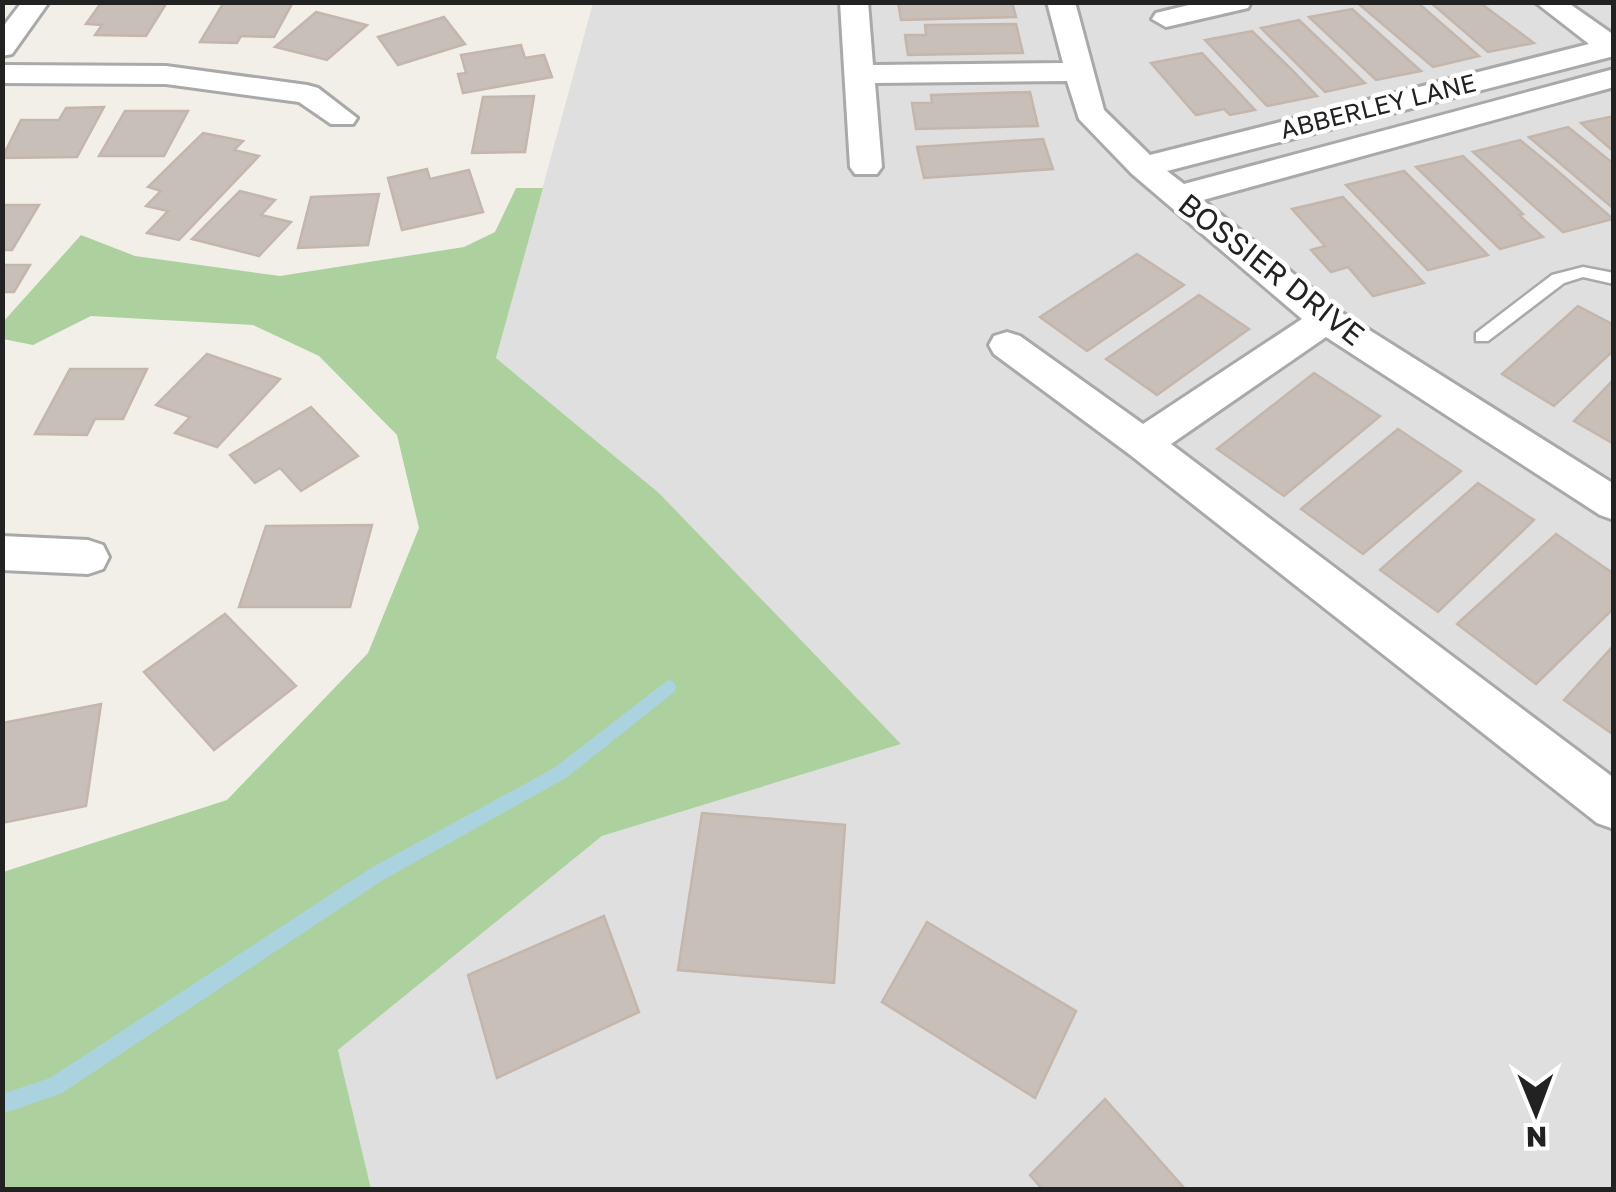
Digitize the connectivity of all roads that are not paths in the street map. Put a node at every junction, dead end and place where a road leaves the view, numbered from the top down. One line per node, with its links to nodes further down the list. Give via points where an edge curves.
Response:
1 (36, 2): 8 (street)
2 (854, 2): 11 (street)
3 (1061, 2): 9 (street, BOSSIER DRIVE)
4 (1238, 2): 6 (street)
5 (1548, 2): 7 (street)
6 (1166, 19)
7 (1613, 47): 15 (street, ABBERLEY LANE)
8 (2, 48)
9 (1078, 72): 11 (street); 15 (street, BOSSIER DRIVE, via 1090,113)
10 (2, 74): 13 (street, via 166,75 307,94)
11 (860, 74): 14 (street)
12 (1614, 78): 16 (street, ABBERLEY LANE)
13 (342, 118)
14 (866, 167)
15 (1143, 167): 16 (street, BOSSIER DRIVE)
16 (1176, 197): 18 (street, BOSSIER DRIVE)
17 (1614, 279): 19 (lane, via 1583,272 1558,278)
18 (1326, 320): 21 (street); 22 (street, BOSSIER DRIVE)
19 (1482, 337)
20 (1007, 345): 21 (street)
21 (1143, 444): 25 (street)
22 (1614, 504)
23 (2, 553): 24 (street)
24 (88, 558)
25 (1614, 808)

